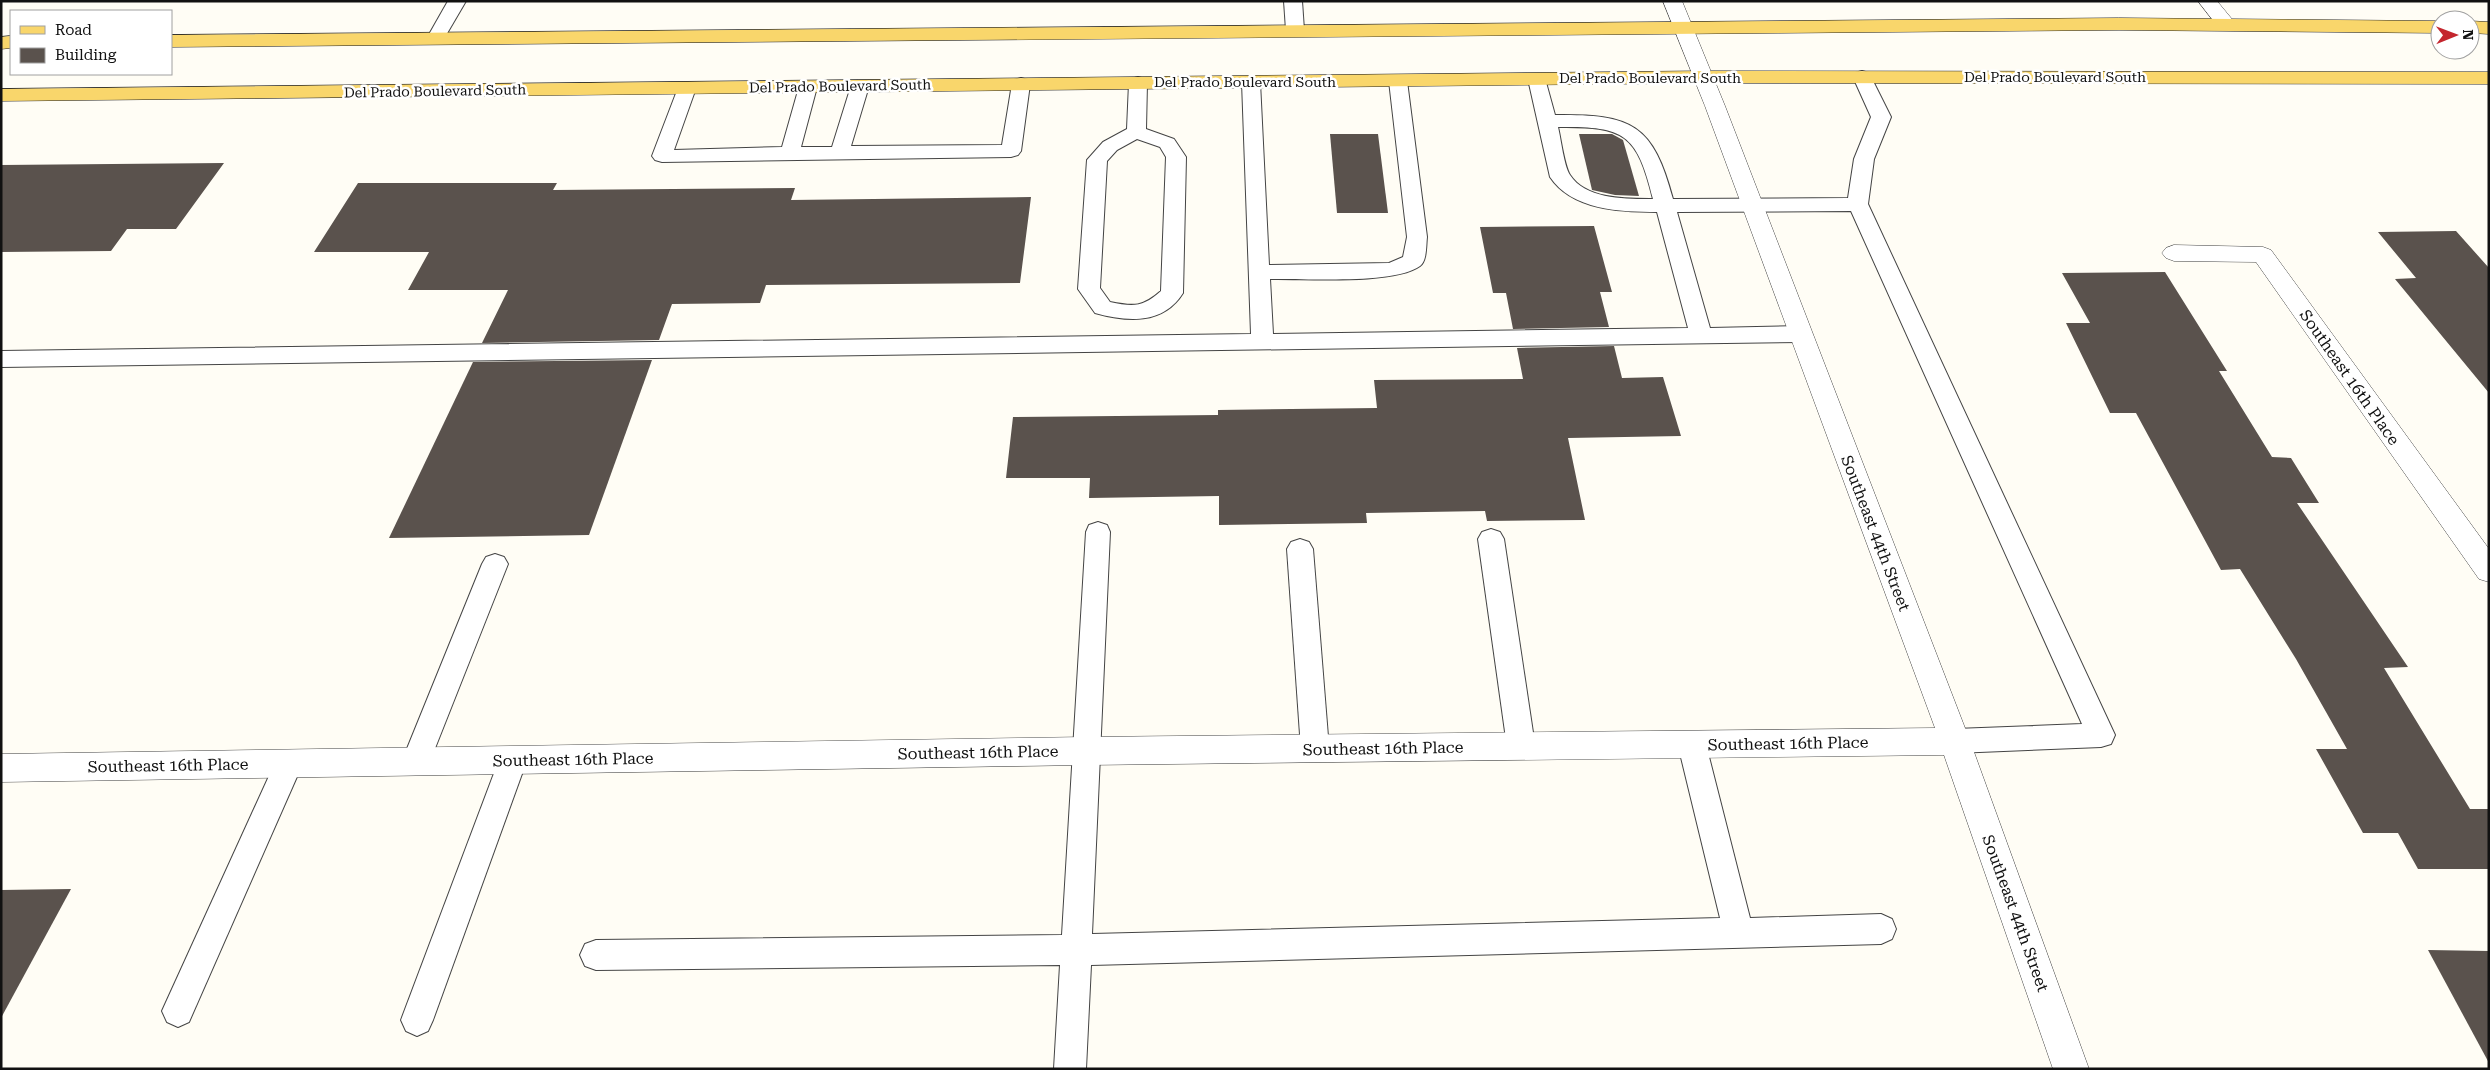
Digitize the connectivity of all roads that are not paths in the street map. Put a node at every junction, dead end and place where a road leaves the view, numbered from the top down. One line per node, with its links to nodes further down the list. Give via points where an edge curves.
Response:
1 (457, 1): 9 (lane)
2 (1293, 1): 8 (lane)
3 (1672, 1): 6 (street, Southeast 44th Street)
4 (2207, 1): 5 (street)
5 (2226, 24): 6 (main road); 7 (main road)
6 (1682, 27): 8 (main road); 11 (street, Southeast 44th Street)
7 (2430, 27)
8 (1295, 30): 9 (main road)
9 (436, 38): 10 (main road)
10 (172, 41)
11 (1704, 77): 12 (main road, Del Prado Boulevard South); 14 (main road, Del Prado Boulevard South); 28 (street, Southeast 44th Street)
12 (1862, 77): 13 (main road, Del Prado Boulevard South); 27 (lane, via 1881,118 1860,167)
13 (2489, 78)
14 (1537, 79): 15 (main road, Del Prado Boulevard South); 23 (lane)
15 (1398, 81): 16 (main road, Del Prado Boulevard South); 31 (lane, via 1417,237 1413,261 1392,270)
16 (1251, 82): 17 (main road, Del Prado Boulevard South); 31 (lane)
17 (1138, 83): 18 (main road, Del Prado Boulevard South); 24 (lane)
18 (1021, 84): 20 (main road, Del Prado Boulevard South); 26 (lane, via 1012,151)
19 (808, 86): 20 (main road, Del Prado Boulevard South); 21 (main road, Del Prado Boulevard South); 25 (lane)
20 (860, 86): 26 (lane)
21 (687, 88): 22 (main road, Del Prado Boulevard South); 25 (lane, via 662,156)
22 (1, 95)
23 (1547, 121): 29 (lane, via 1609,123 1624,129 1648,152); 29 (lane, via 1560,177 1565,183 1594,199 1613,204)
24 (1136, 132): 32 (lane, via 1110,146 1097,160 1090,289 1103,308); 32 (lane, via 1167,143 1176,158 1172,292 1157,308)
25 (790, 153): 26 (lane)
26 (839, 154)
27 (1858, 204): 28 (lane); 43 (lane, via 2101,735)
28 (1752, 205): 29 (lane); 33 (street, Southeast 44th Street)
29 (1665, 206): 34 (lane)
30 (2174, 252): 42 (street, Southeast 16th Place, via 2263,255)
31 (1260, 272): 35 (lane)
32 (1132, 315): 36 (lane)
33 (1801, 334): 34 (lane); 43 (street, Southeast 44th Street)
34 (1701, 335): 35 (lane)
35 (1262, 341): 36 (lane)
36 (1132, 343): 37 (lane)
37 (1, 359)
38 (1098, 532): 47 (lane)
39 (1491, 539): 45 (lane)
40 (1300, 549): 46 (lane)
41 (495, 564): 49 (lane)
42 (2489, 571)
43 (1955, 741): 44 (street, Southeast 16th Place); 59 (street, Southeast 44th Street)
44 (1692, 745): 45 (street, Southeast 16th Place); 53 (lane)
45 (1521, 746): 46 (street, Southeast 16th Place)
46 (1315, 749): 47 (street, Southeast 16th Place)
47 (1086, 751): 48 (street, Southeast 16th Place); 54 (lane)
48 (513, 760): 49 (street, Southeast 16th Place); 57 (lane)
49 (416, 761): 50 (street, Southeast 16th Place)
50 (289, 763): 51 (street, Southeast 16th Place); 56 (lane)
51 (1, 768)
52 (1881, 929): 53 (lane)
53 (1739, 933): 54 (lane)
54 (1076, 950): 55 (lane); 58 (lane)
55 (596, 955)
56 (178, 1011)
57 (417, 1020)
58 (1070, 1069)
59 (2071, 1069)

